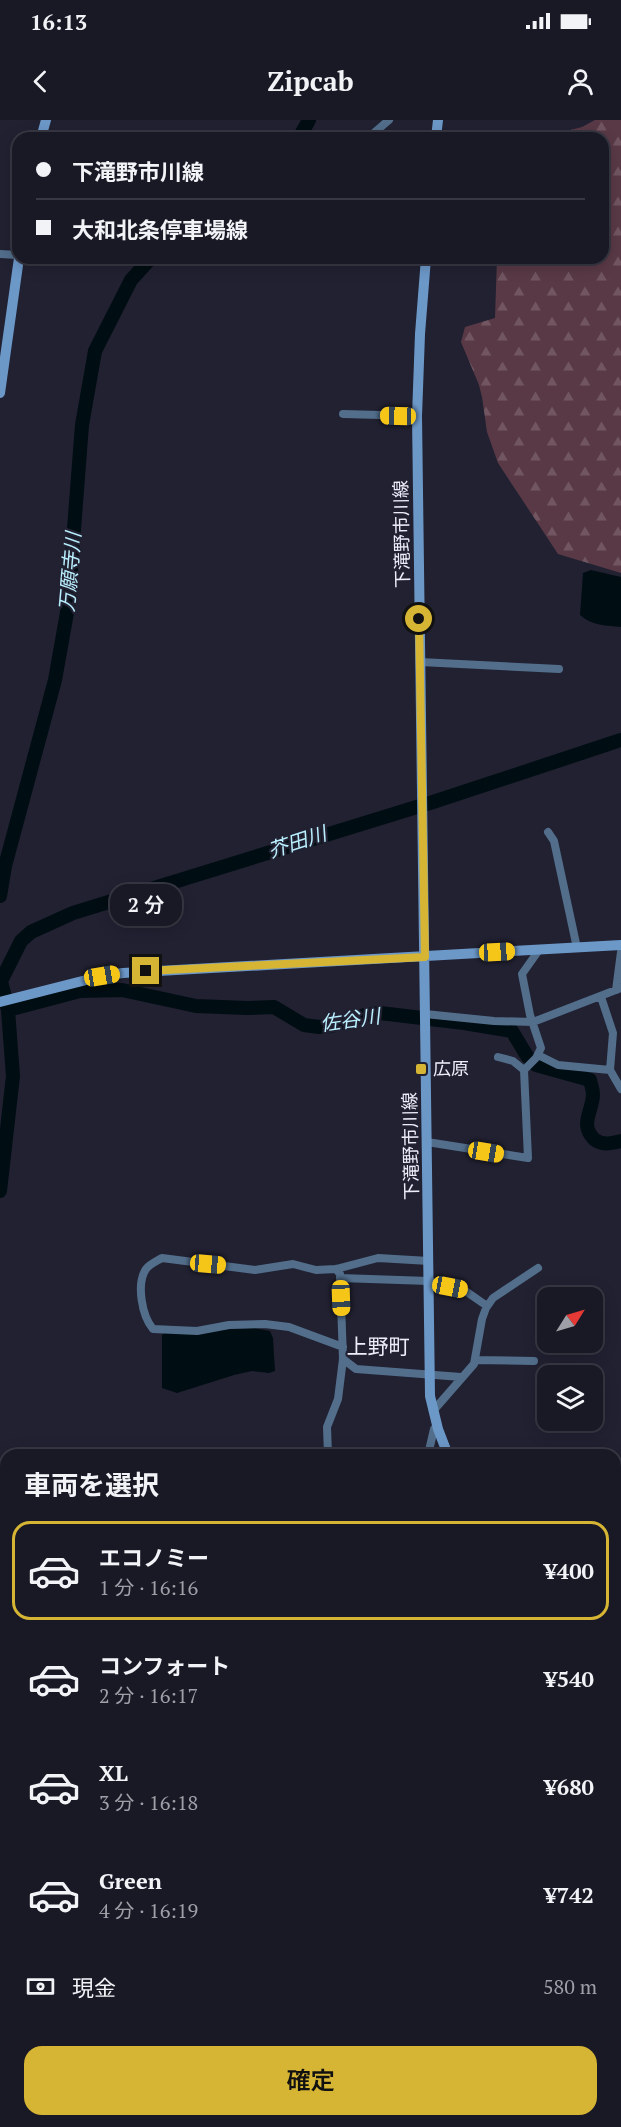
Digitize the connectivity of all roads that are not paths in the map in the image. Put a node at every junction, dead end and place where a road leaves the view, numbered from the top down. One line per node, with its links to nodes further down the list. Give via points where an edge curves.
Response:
1 (389, 120): 2 (street)
2 (375, 132)
3 (18, 264): 5 (main road)
4 (426, 264): 7 (main road, 下滝野市川線)
5 (0, 393)
6 (343, 414): 7 (street)
7 (417, 416): 8 (main road, 下滝野市川線)
8 (420, 662): 9 (street); 15 (main road, 下滝野市川線)
9 (559, 669)
10 (548, 832): 12 (street, via 554,841)
11 (621, 945): 12 (main road)
12 (577, 948): 13 (main road)
13 (539, 950): 15 (main road); 20 (street, via 522,974)
14 (621, 952): 16 (street)
15 (425, 957): 18 (main road, via 123,973); 19 (main road, 下滝野市川線)
16 (619, 989): 17 (street)
17 (601, 997): 20 (street); 21 (street)
18 (0, 1002)
19 (425, 1018): 20 (street); 27 (main road, 下滝野市川線)
20 (533, 1022): 22 (street, via 541,1048)
21 (617, 1043): 25 (street)
22 (538, 1055): 24 (street); 25 (street, via 558,1065)
23 (498, 1057): 24 (street, via 513,1060)
24 (524, 1070): 27 (street, via 528,1158)
25 (610, 1070): 26 (street)
26 (621, 1089)
27 (427, 1142): 28 (main road, 下滝野市川線)
28 (429, 1261): 30 (street, via 378,1258); 32 (main road, 下滝野市川線)
29 (538, 1268): 33 (street)
30 (336, 1269): 31 (street); 34 (street, via 316,1270 293,1264 255,1270 162,1257 147,1268 142,1279 142,1301 153,1329 197,1331 265,1324 289,1327)
31 (340, 1278): 32 (street); 34 (street)
32 (429, 1281): 33 (street, via 464,1290); 38 (main road, 下滝野市川線)
33 (487, 1306): 36 (street)
34 (343, 1347): 35 (street)
35 (343, 1359): 38 (street, via 356,1369); 42 (street, via 338,1399 327,1427)
36 (474, 1360): 37 (street); 39 (street)
37 (534, 1360)
38 (430, 1374): 39 (street); 40 (main road, 下滝野市川線)
39 (461, 1377): 40 (street)
40 (433, 1411): 41 (main road, 下滝野市川線)
41 (438, 1429): 43 (street, via 434,1429); 44 (main road, 下滝野市川線)
42 (328, 1449)
43 (429, 1449)
44 (446, 1449)

